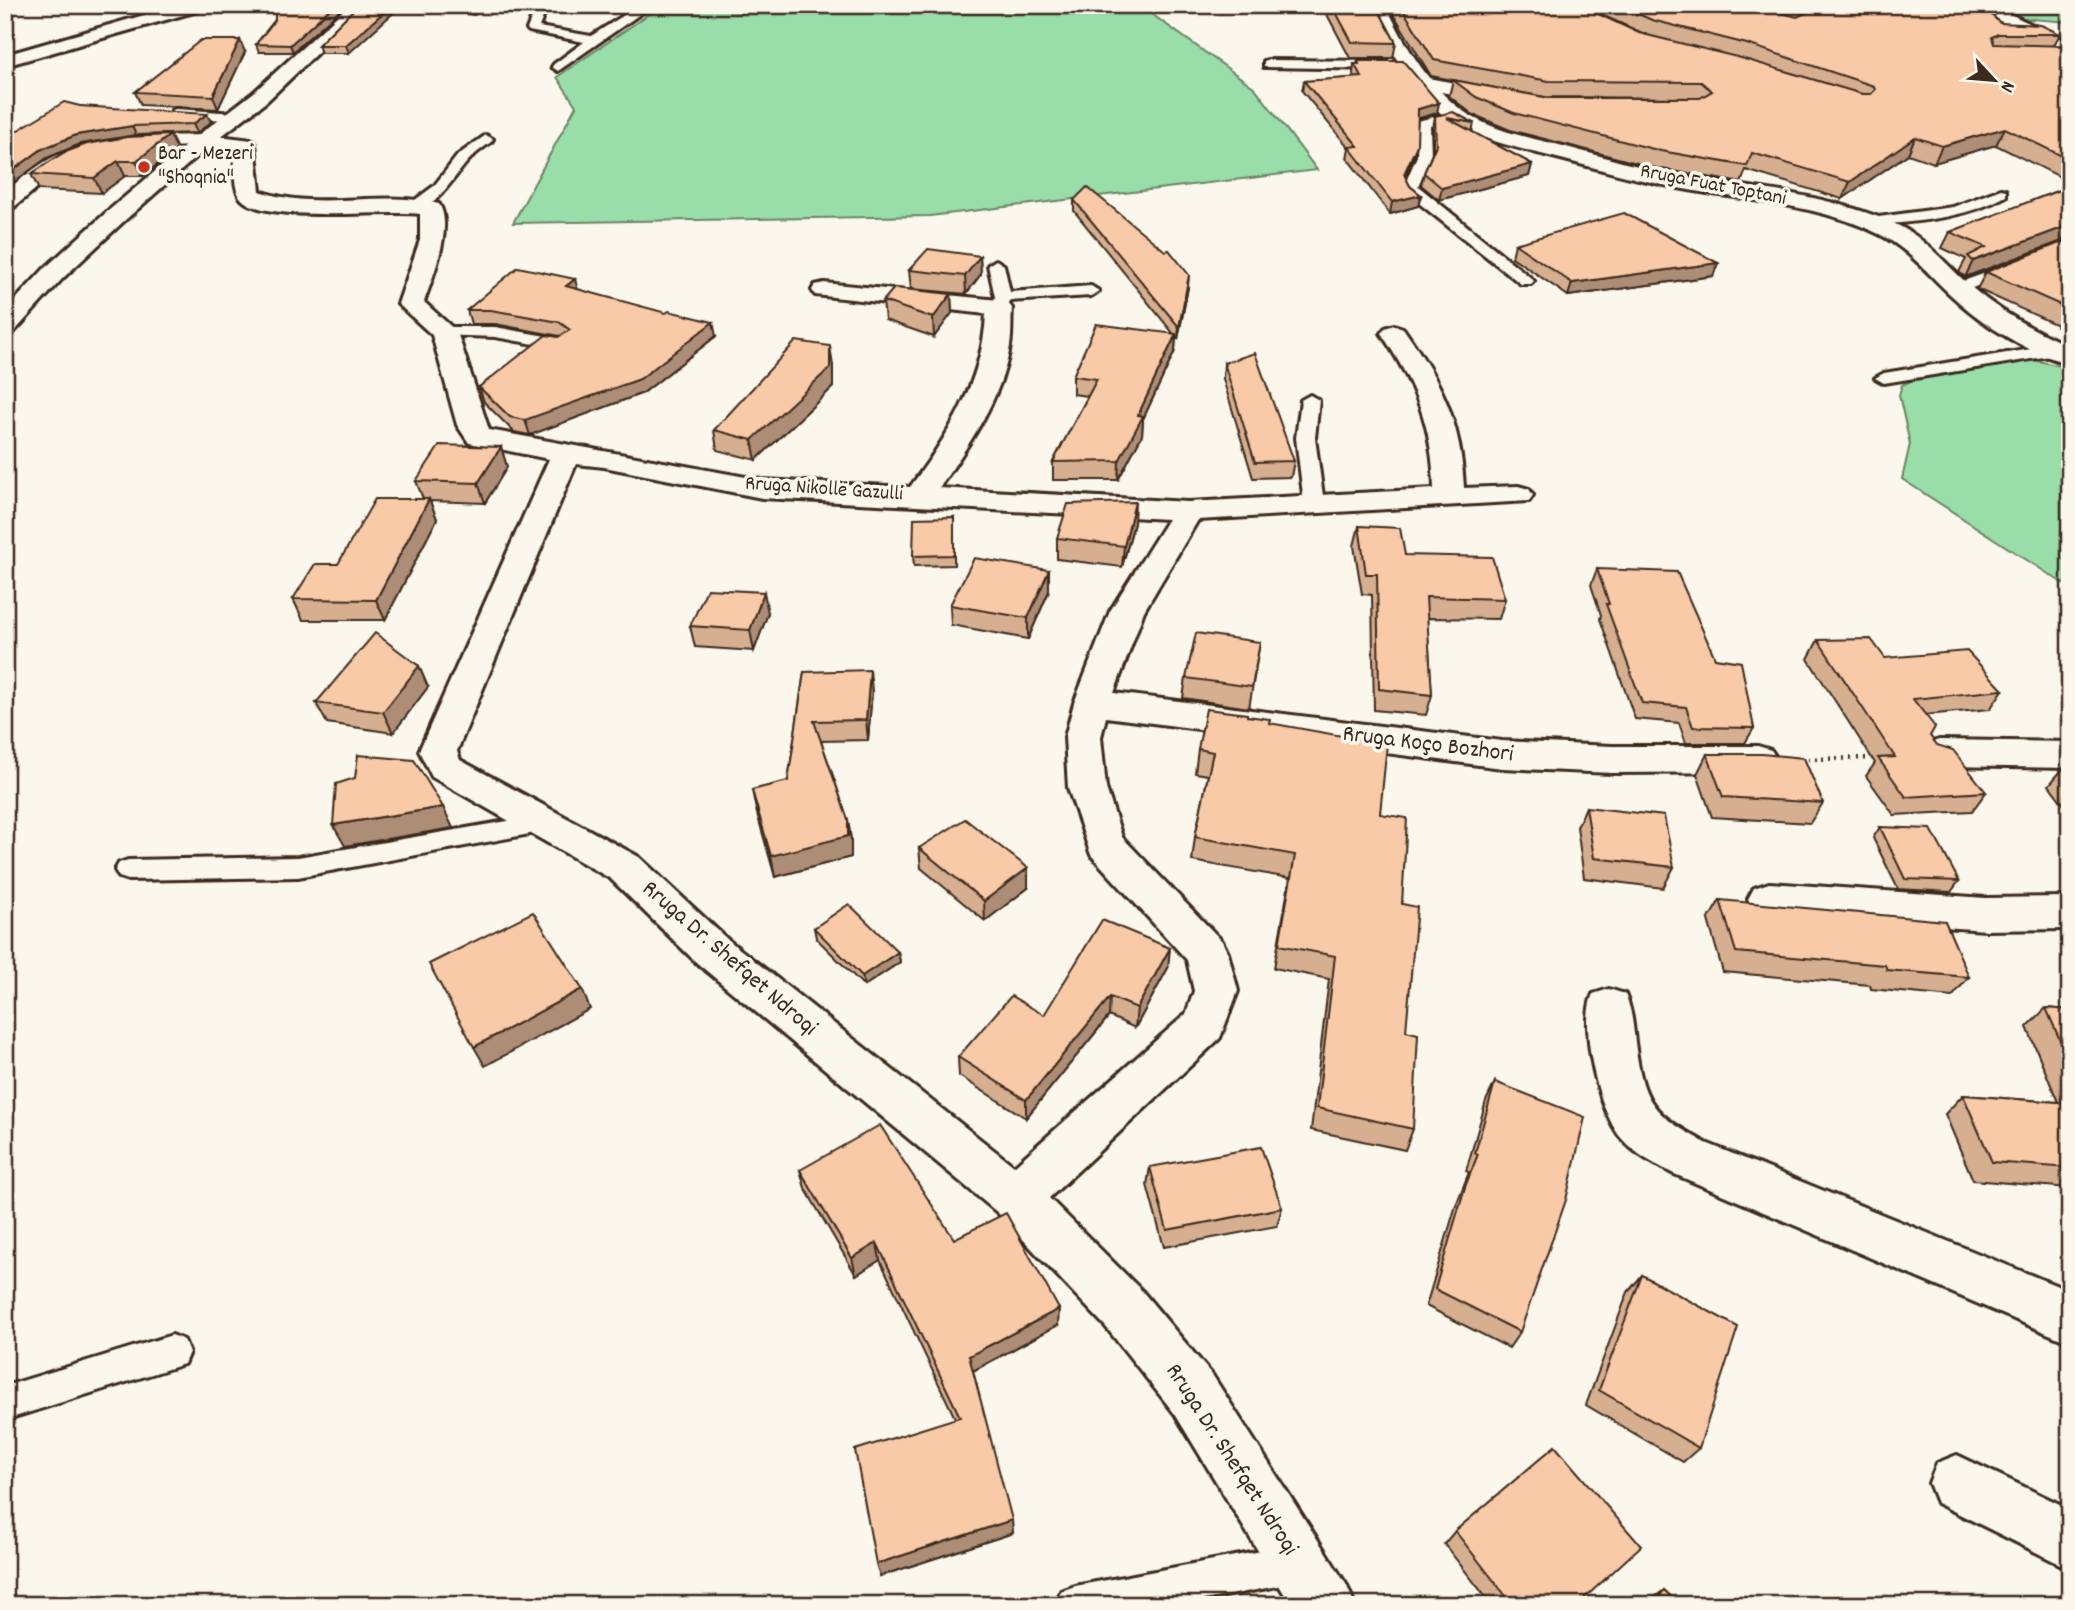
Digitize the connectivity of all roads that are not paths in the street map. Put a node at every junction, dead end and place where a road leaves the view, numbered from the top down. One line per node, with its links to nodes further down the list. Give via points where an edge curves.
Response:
1 (198, 5): 11 (street)
2 (359, 5): 23 (street)
3 (439, 5): 7 (lane)
4 (543, 5): 10 (lane, via 533,29)
5 (648, 5): 10 (lane)
6 (1377, 5): 17 (street, Rruga Fuat Toptani)
7 (474, 10)
8 (2051, 21): 12 (street, via 2004,16)
9 (14, 40): 11 (street)
10 (593, 40): 18 (lane)
11 (67, 42): 15 (street)
12 (2070, 50)
13 (2051, 56): 14 (lane)
14 (2070, 56)
15 (5, 61)
16 (1268, 64): 17 (lane)
17 (1414, 65): 19 (street, Rruga Fuat Toptani)
18 (558, 67)
19 (1427, 84): 20 (street); 22 (street, Rruga Fuat Toptani)
20 (1522, 102)
21 (166, 113): 23 (lane)
22 (1456, 115): 29 (street, Rruga Fuat Toptani, via 1514,139 1614,167 1794,201); 32 (lane, via 1423,124 1424,156 1411,186)
23 (236, 117): 25 (street)
24 (486, 139): 28 (lane, via 463,158 439,189)
25 (204, 140): 27 (street, via 85,151 50,168); 28 (street, via 245,144 246,183 250,195 263,201 313,208); 37 (street, via 54,274)
26 (2001, 193): 29 (lane, via 1959,211)
27 (5, 203)
28 (416, 206): 38 (street, via 431,209 432,240 411,304)
29 (1871, 222): 33 (street, Rruga Fuat Toptani, via 1917,247)
30 (2030, 261): 33 (lane)
31 (996, 265): 36 (lane, Rruga Nikollë Gazulli)
32 (1525, 281)
33 (1958, 288): 41 (street, Rruga Fuat Toptani, via 1989,313)
34 (824, 290): 36 (street)
35 (1091, 291): 36 (lane)
36 (1001, 303): 46 (street, Rruga Nikollë Gazulli, via 997,349 981,393 942,466)
37 (5, 327)
38 (444, 332): 40 (lane, via 495,332); 44 (street, via 471,425 479,437)
39 (1394, 333): 47 (street, via 1425,380 1437,414 1449,470)
40 (563, 344)
41 (2063, 353): 42 (lane, via 1995,358)
42 (1884, 378)
43 (1310, 400): 48 (lane, via 1305,437)
44 (566, 454): 46 (street, Rruga Nikollë Gazulli, via 762,489); 54 (street, Rruga Dr. Shefqet Ndroqi, via 438,751 445,768)
45 (1518, 495): 47 (street)
46 (918, 496): 49 (street)
47 (1449, 497): 48 (street)
48 (1314, 503): 49 (street)
49 (1188, 511): 50 (street, via 1128,611)
50 (1091, 703): 53 (street, Rruga Koço Bozhori, via 1466,751 1578,760); 59 (street, via 1083,737 1087,789 1105,844 1207,953 1216,991 1204,1025)
51 (1939, 753): 52 (street)
52 (2070, 755)
53 (1766, 759)
54 (548, 824): 55 (lane, via 298,867); 59 (street, Rruga Dr. Shefqet Ndroqi, via 625,868 712,951)
55 (128, 870)
56 (1769, 899): 57 (street, via 1986,914)
57 (2070, 913)
58 (1609, 1007): 60 (street, via 1622,1097 1636,1122 1657,1139 1689,1158)
59 (1015, 1197): 65 (street, Rruga Dr. Shefqet Ndroqi, via 1124,1309 1194,1395)
60 (2070, 1317)
61 (172, 1352): 62 (lane)
62 (5, 1403)
63 (1957, 1483): 64 (street)
64 (2070, 1540)
65 (1299, 1563): 66 (lane); 67 (street, Rruga Dr. Shefqet Ndroqi)
66 (1075, 1605)
67 (1325, 1605)

